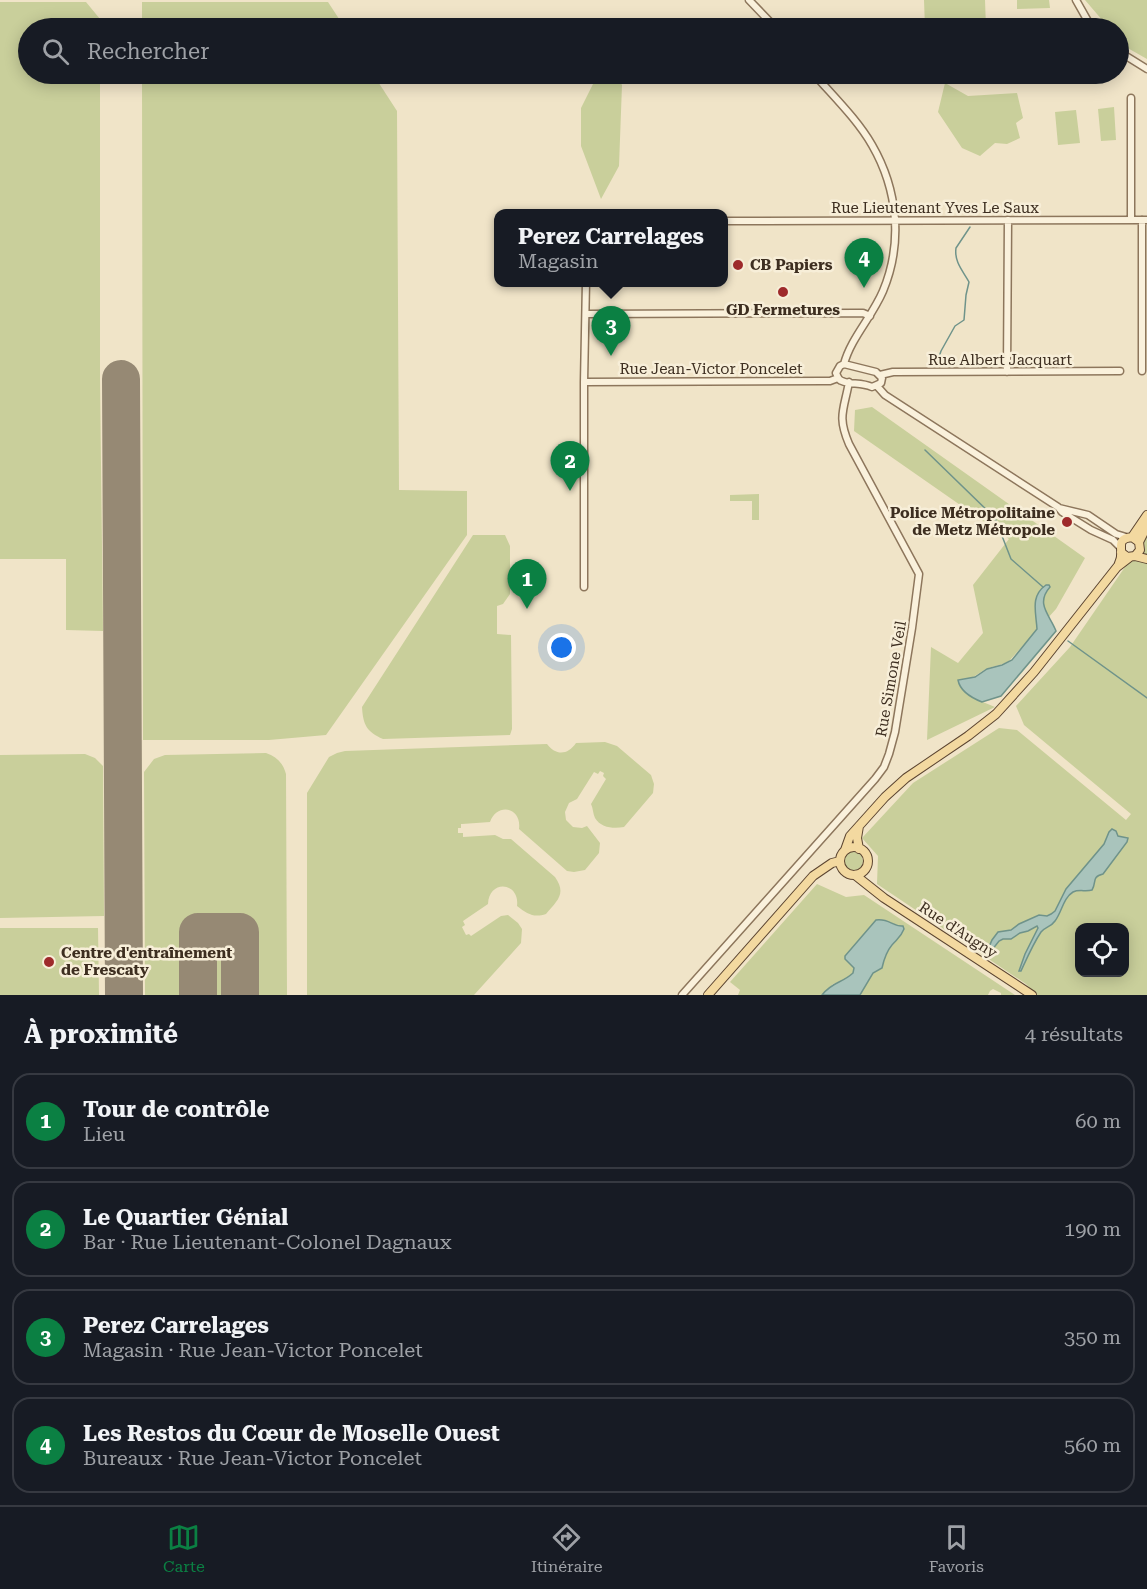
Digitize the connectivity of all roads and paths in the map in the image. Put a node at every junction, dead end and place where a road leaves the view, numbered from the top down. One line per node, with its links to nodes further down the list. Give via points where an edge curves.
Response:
1 (749, 0): 3 (street)
2 (1076, 0): 4 (street)
3 (766, 18)
4 (1086, 18)
5 (1129, 57): 6 (street)
6 (1147, 69)
7 (822, 84): 9 (street, via 871,144 887,181)
8 (1131, 98): 11 (street)
9 (896, 220): 10 (street, Rue Lieutenant Yves Le Saux); 13 (street, Rue Lieutenant Yves Le Saux); 16 (street, via 888,278)
10 (1008, 220): 11 (street, Rue Lieutenant Yves Le Saux); 20 (street)
11 (1131, 220): 12 (street, Rue Lieutenant Yves Le Saux)
12 (1144, 220): 19 (street)
13 (728, 221)
14 (586, 287): 15 (street)
15 (586, 314): 16 (street); 23 (street)
16 (870, 316): 17 (street)
17 (844, 364): 21 (street); 22 (street, via 836,373)
18 (1120, 371): 20 (street, Rue Albert Jacquart)
19 (1143, 371)
20 (1007, 372): 21 (street, Rue Albert Jacquart)
21 (880, 375): 25 (street, via 881,383)
22 (838, 378): 23 (street, Rue Jean-Victor Poncelet); 24 (street)
23 (584, 382): 37 (street)
24 (849, 382): 25 (street); 47 (street, Rue Simone Veil, via 843,429 919,574 896,732 876,779)
25 (877, 386): 26 (street, via 885,395)
26 (1058, 507): 27 (street); 29 (street)
27 (1088, 515): 29 (street); 31 (street, via 1116,534)
28 (1147, 515): 31 (main road)
29 (1082, 524): 33 (street, via 1113,540)
30 (1147, 526): 32 (main road)
31 (1129, 537): 32 (main road); 33 (main road, via 1122,541)
32 (1140, 544): 34 (main road, via 1139,552); 35 (main road)
33 (1121, 549): 34 (main road, via 1125,556); 36 (main road)
34 (1132, 556): 35 (main road); 36 (main road)
35 (1147, 557)
36 (1117, 567): 38 (main road, via 996,714 906,778)
37 (584, 587)
38 (860, 825): 39 (main road); 40 (main road, via 850,836)
39 (859, 849): 40 (main road); 44 (main road, via 867,857)
40 (846, 850): 41 (main road)
41 (840, 861): 42 (main road); 43 (main road)
42 (822, 870): 43 (main road); 48 (main road)
43 (843, 870): 45 (main road)
44 (864, 870): 45 (main road); 46 (main road)
45 (855, 875): 46 (main road, Rue d'Augny)
46 (870, 887): 49 (main road, Rue d'Augny)
47 (682, 995)
48 (708, 995)
49 (1032, 995)

